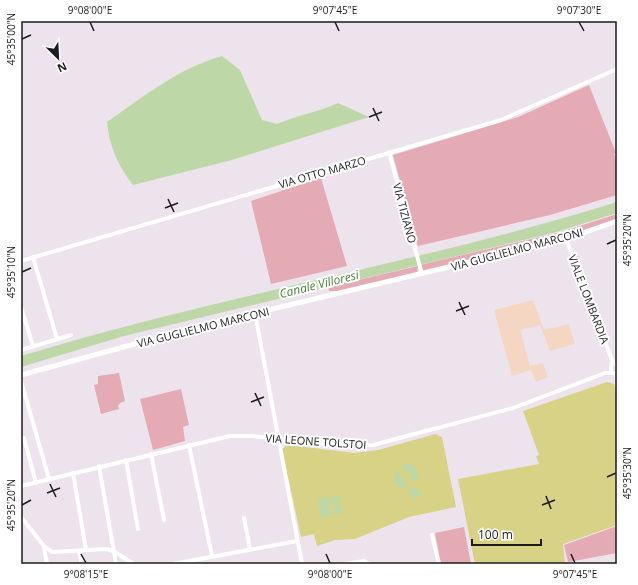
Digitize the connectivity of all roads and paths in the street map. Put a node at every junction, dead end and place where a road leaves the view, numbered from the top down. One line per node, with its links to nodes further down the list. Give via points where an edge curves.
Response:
1 (617, 69): 2 (street, VIA OTTO MARZO, via 502,120)
2 (389, 152): 5 (street, VIA OTTO MARZO); 7 (street, VIA TIZIANO)
3 (617, 221): 4 (street, VIA GUGLIELMO MARCONI)
4 (566, 239): 7 (street, VIA GUGLIELMO MARCONI); 14 (street, VIALE LOMBARDIA)
5 (33, 257): 6 (street, VIA OTTO MARZO); 11 (street)
6 (21, 261)
7 (422, 274): 9 (street, VIA GUGLIELMO MARCONI)
8 (21, 307): 12 (street)
9 (255, 313): 15 (street, VIA GUGLIELMO MARCONI); 18 (street)
10 (71, 335): 11 (street)
11 (57, 339): 12 (street)
12 (33, 346): 13 (street)
13 (21, 350)
14 (615, 370): 18 (street, VIA LEONE TOLSTOI, via 513,408 373,445 350,446)
15 (21, 375)
16 (21, 381): 24 (street)
17 (24, 438): 25 (street)
18 (278, 439): 19 (street, VIA LEONE TOLSTOI, via 230,436); 32 (street)
19 (189, 445): 20 (street, VIA LEONE TOLSTOI); 40 (street)
20 (151, 454): 21 (street, VIA LEONE TOLSTOI); 29 (street)
21 (126, 460): 22 (street, VIA LEONE TOLSTOI); 30 (street)
22 (99, 466): 23 (street, VIA LEONE TOLSTOI); 38 (street)
23 (73, 473): 24 (street, VIA LEONE TOLSTOI); 35 (street)
24 (49, 479): 25 (street, VIA LEONE TOLSTOI)
25 (36, 482): 26 (street, VIA LEONE TOLSTOI)
26 (21, 486)
27 (21, 517): 33 (street)
28 (244, 518): 34 (street)
29 (164, 520)
30 (138, 529)
31 (432, 535): 49 (street)
32 (297, 541): 34 (street); 46 (street)
33 (44, 546): 36 (street); 39 (street)
34 (250, 549): 40 (street)
35 (86, 550): 37 (street); 38 (street)
36 (50, 551): 37 (street); 39 (street)
37 (80, 551): 42 (street)
38 (113, 551): 43 (street); 44 (street)
39 (45, 555): 41 (street)
40 (212, 556): 45 (street)
41 (47, 564)
42 (82, 564)
43 (116, 564)
44 (134, 564)
45 (173, 564)
46 (302, 564)
47 (345, 564): 48 (street, via 366,561)
48 (369, 564)
49 (439, 564)

